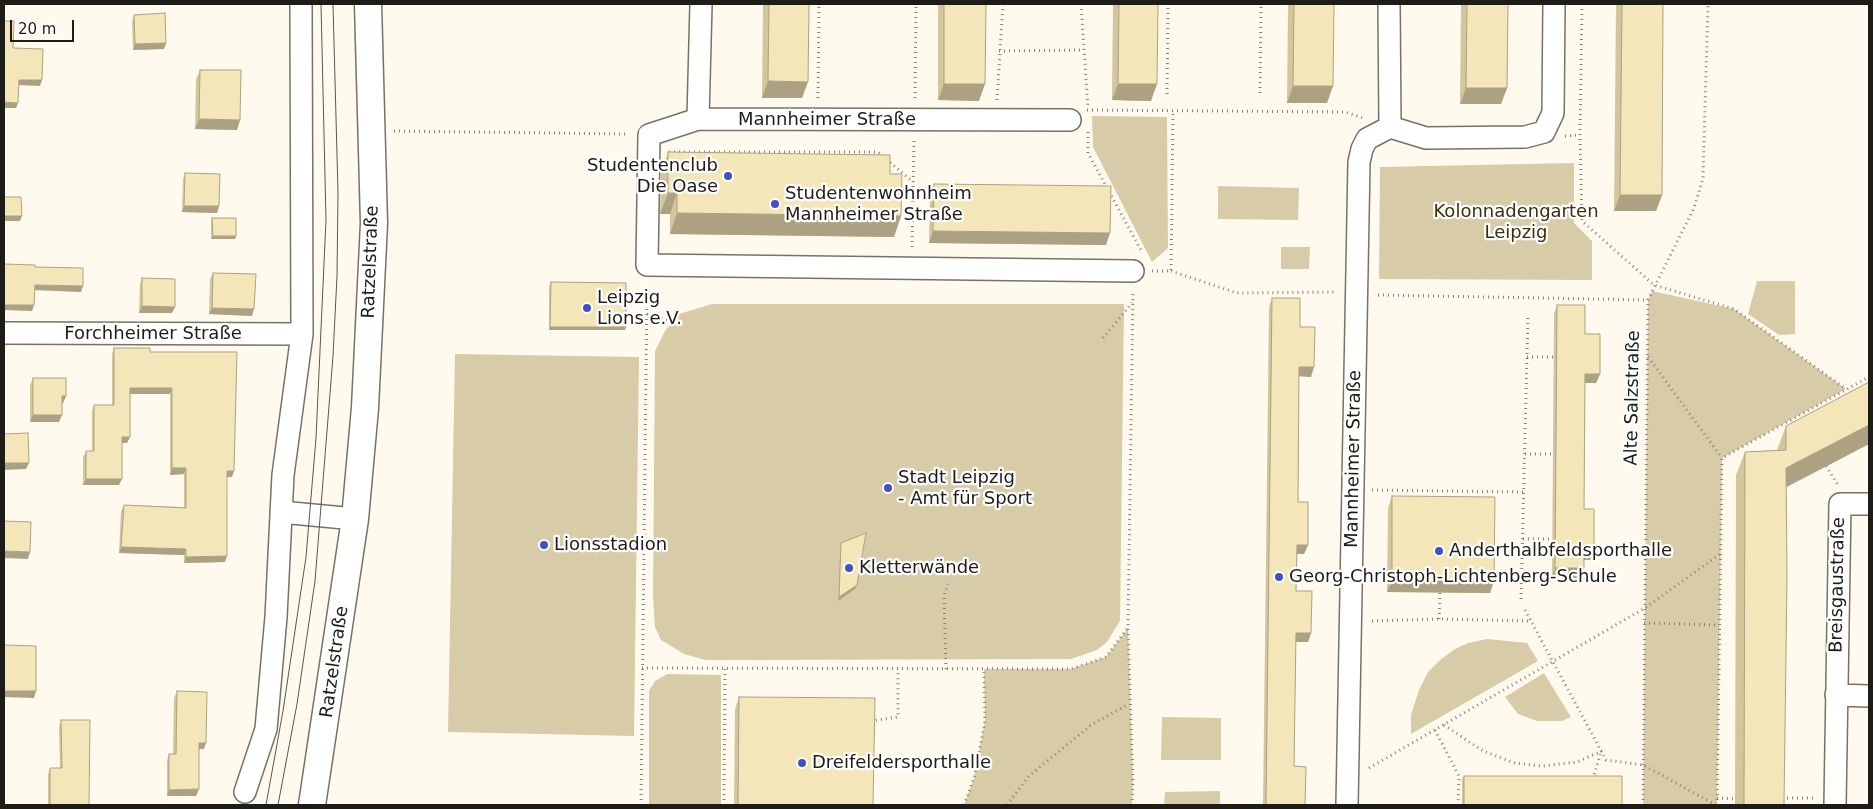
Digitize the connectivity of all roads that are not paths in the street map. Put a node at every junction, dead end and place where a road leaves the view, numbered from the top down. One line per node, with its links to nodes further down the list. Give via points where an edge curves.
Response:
1 (301, 4): 11 (street)
2 (368, 4): 14 (main road, Ratzelstraße, via 374,223)
3 (701, 4): 7 (street)
4 (1389, 4): 8 (street)
5 (1554, 4): 8 (street, via 1553,113 1544,132 1525,137 1426,138)
6 (1079, 115): 7 (street, Mannheimer Straße, via 996,120 915,110)
7 (698, 119): 9 (street, Mannheimer Straße, via 649,143 647,265 912,268)
8 (1390, 127): 20 (street, Mannheimer Straße, via 1367,139 1359,162)
9 (1144, 265)
10 (4, 333): 11 (street, Forchheimer Straße)
11 (302, 334): 13 (street)
12 (1869, 504): 15 (street, Breisgaustraße, via 1840,504)
13 (281, 512): 14 (street); 17 (street, via 266,729)
14 (355, 519): 19 (main road, Ratzelstraße)
15 (1836, 695): 16 (street); 18 (street, Breisgaustraße)
16 (1869, 696)
17 (244, 792)
18 (1835, 801)
19 (312, 805)
20 (1347, 805)

